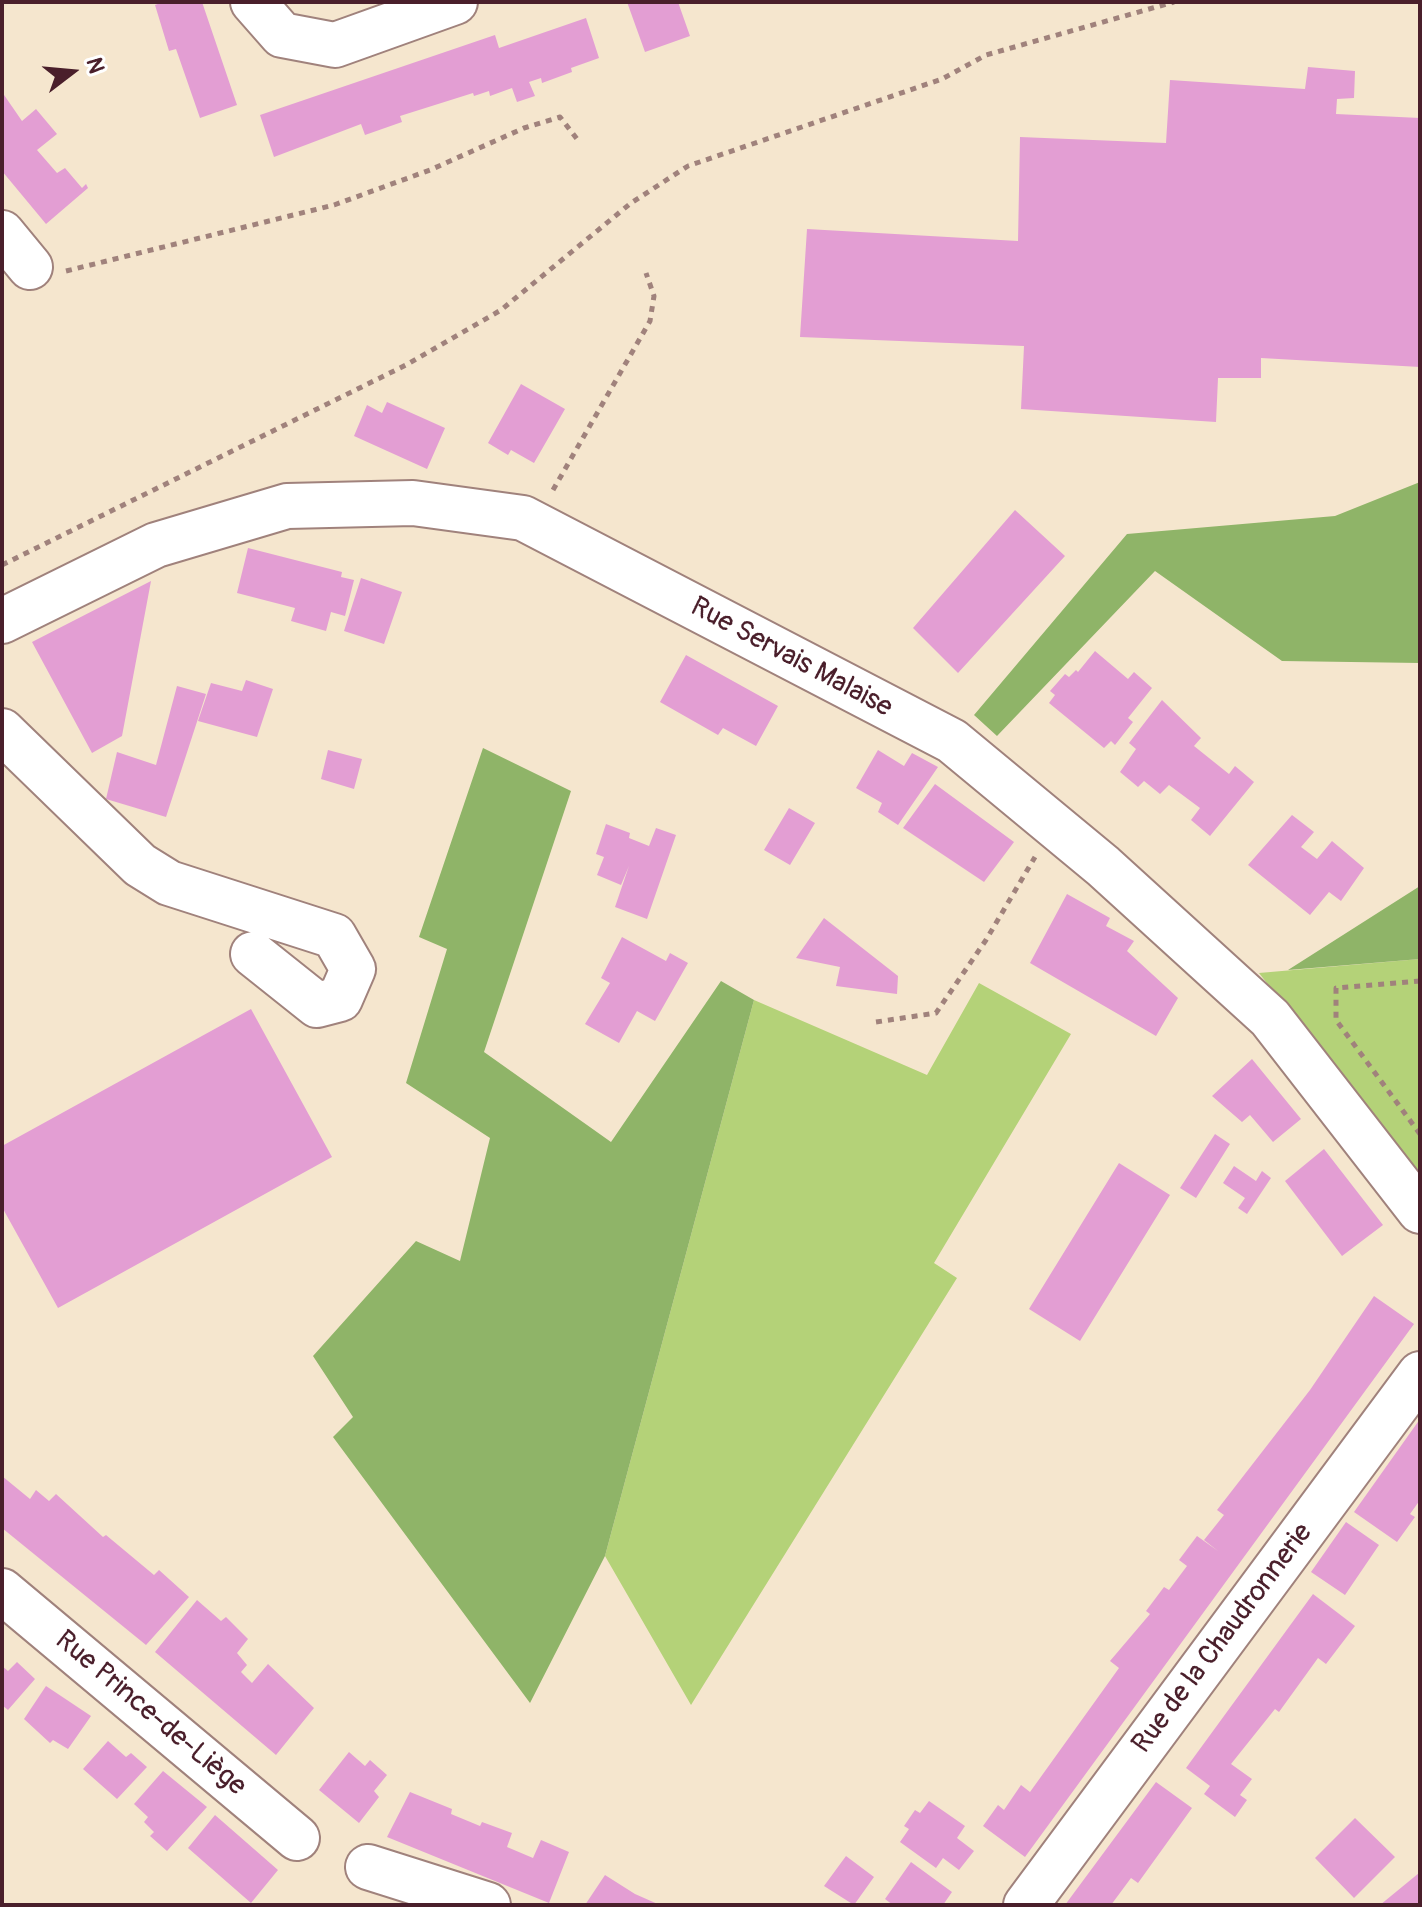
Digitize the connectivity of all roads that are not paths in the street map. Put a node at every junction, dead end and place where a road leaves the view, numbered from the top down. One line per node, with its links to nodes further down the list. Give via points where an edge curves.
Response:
1 (253, 2): 2 (street, via 282,35 335,45)
2 (455, 2)
3 (2, 233): 4 (street)
4 (30, 267)
5 (2, 621): 8 (street, Rue Servais Malaise, via 156,545 287,506 413,503 523,518 952,741 1270,1018)
6 (2, 731): 7 (street, via 140,865 169,883 334,936 353,969 340,999 317,1005)
7 (253, 954)
8 (1420, 1211)
9 (1420, 1374): 14 (street, Rue de la Chaudronnerie)
10 (2, 1591): 11 (street, Rue Prince-de-Liège)
11 (297, 1838)
12 (368, 1867): 13 (street)
13 (468, 1902)
14 (1026, 1905)

